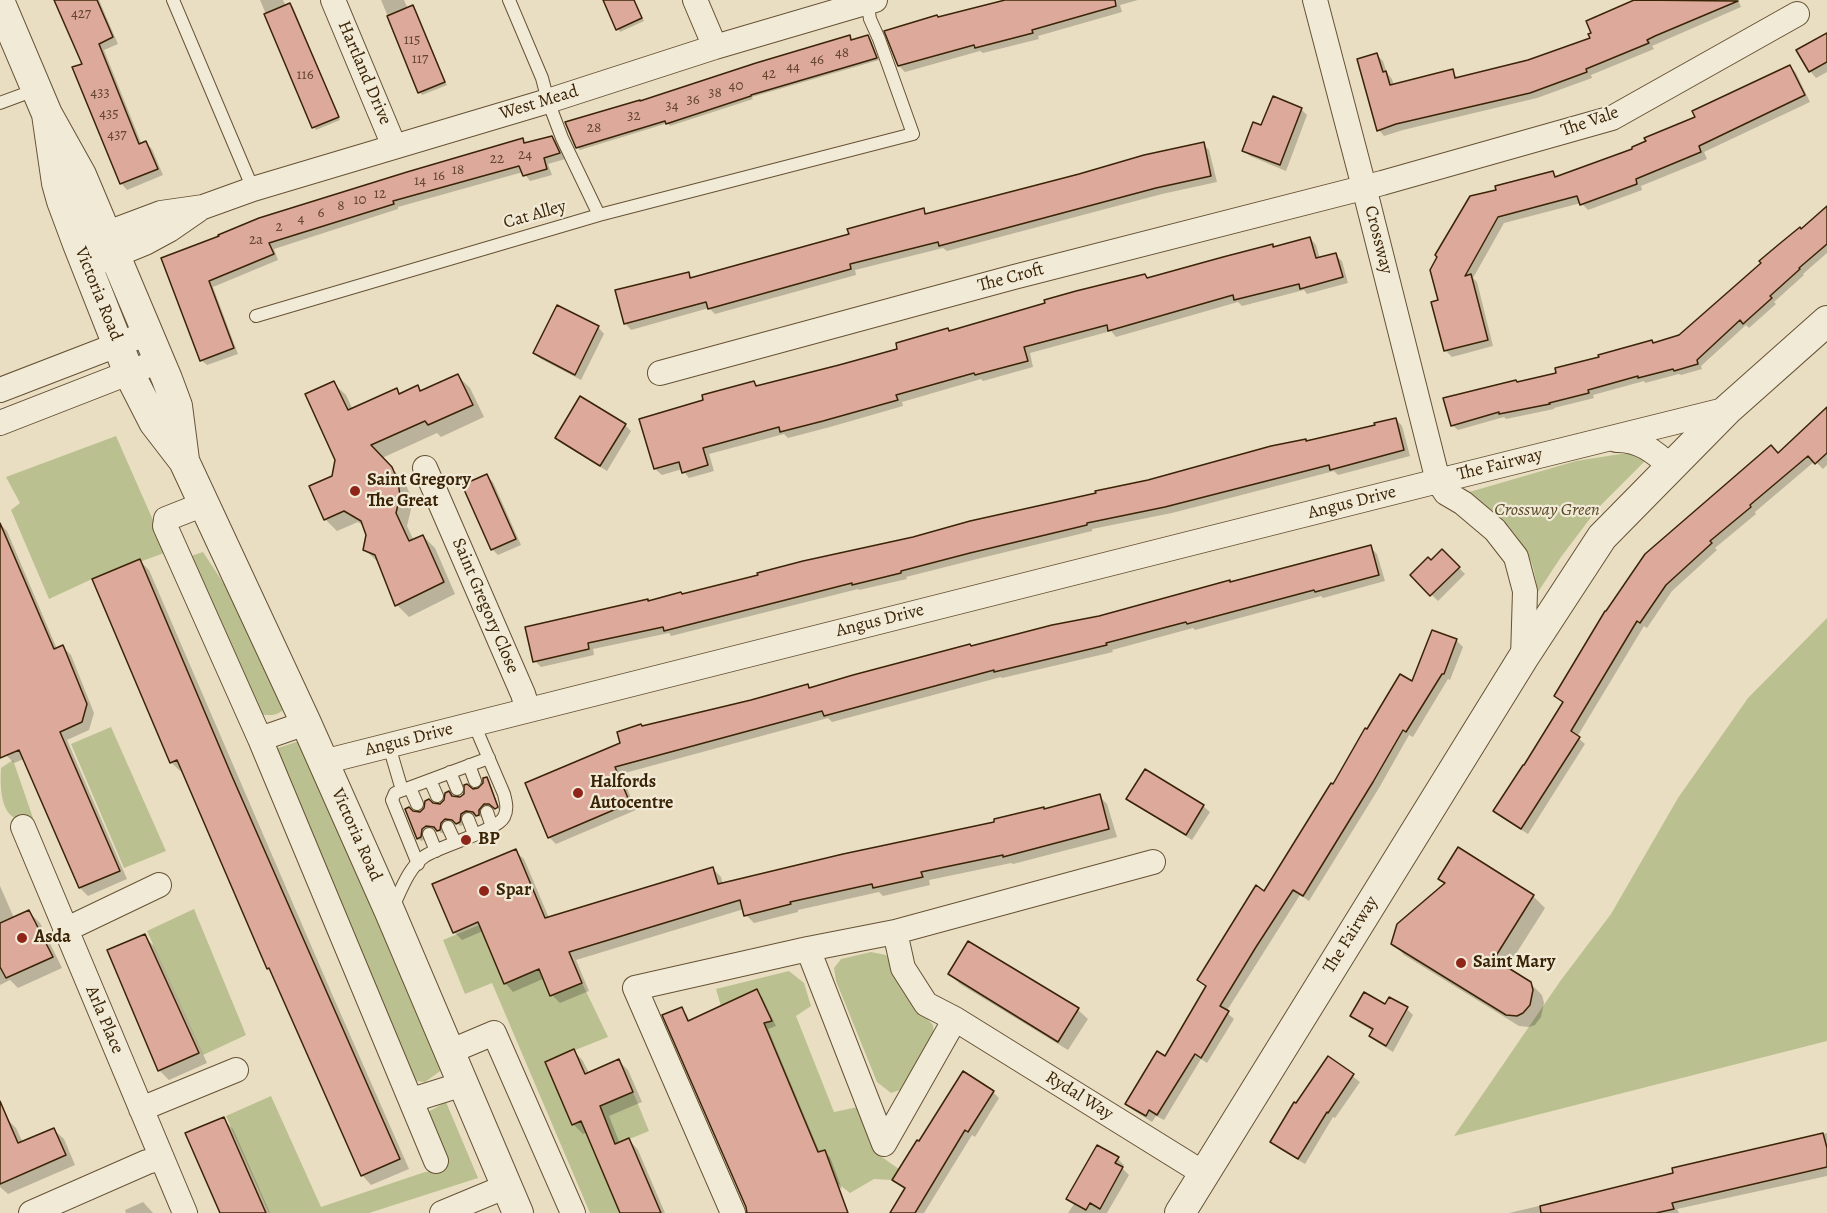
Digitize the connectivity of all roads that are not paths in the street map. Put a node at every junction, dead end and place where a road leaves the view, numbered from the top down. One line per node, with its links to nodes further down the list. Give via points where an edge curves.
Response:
1 (173, 0): 15 (lane)
2 (333, 0): 13 (street, Hartland Drive)
3 (509, 0): 11 (lane, Cat Alley)
4 (695, 0): 9 (street)
5 (1315, 0): 14 (street, Crossway)
6 (870, 1): 9 (street, West Mead); 16 (lane, via 870,19 913,134)
7 (0, 3): 10 (street, Victoria Road)
8 (1797, 14): 14 (street, The Vale, via 1612,118)
9 (715, 47): 11 (street, West Mead)
10 (42, 101): 12 (lane); 17 (street, Victoria Road, via 57,183)
11 (548, 101): 13 (street, West Mead); 16 (lane, Cat Alley)
12 (0, 102)
13 (394, 146): 15 (street, West Mead)
14 (1364, 187): 23 (street, The Croft); 32 (street, Crossway)
15 (253, 189): 17 (street, West Mead, via 203,207 169,230)
16 (599, 215): 18 (lane, Cat Alley)
17 (96, 250): 20 (street, Victoria Road); 21 (street, Victoria Road)
18 (256, 316)
19 (1827, 321): 26 (street, The Fairway)
20 (146, 333): 21 (street); 22 (street, Victoria Road)
21 (118, 345): 24 (street, Victoria Road); 25 (street)
22 (159, 361): 24 (street); 29 (street, Victoria Road, via 177,405)
23 (660, 372)
24 (129, 373): 27 (street); 29 (street, Victoria Road, via 154,422)
25 (0, 390)
26 (1728, 409): 28 (street, The Fairway); 30 (street, The Fairway)
27 (0, 423)
28 (1595, 442): 30 (street, The Fairway, via 1623,440 1641,444); 32 (street, The Fairway)
29 (184, 461): 33 (street, Victoria Road)
30 (1671, 467): 34 (street, The Fairway, via 1602,537)
31 (425, 468): 35 (street, Saint Gregory Close)
32 (1438, 481): 34 (street, The Fairway, via 1446,493 1496,530 1516,557 1525,591); 35 (street, Angus Drive)
33 (204, 504): 36 (street, Victoria Road); 38 (street, via 166,519 165,526)
34 (1523, 658): 74 (street, The Fairway)
35 (528, 710): 37 (street, Angus Drive)
36 (306, 723): 38 (street); 41 (street, Victoria Road)
37 (474, 724): 39 (street, Angus Drive); 40 (lane)
38 (260, 740): 70 (street)
39 (389, 746): 41 (street, Angus Drive); 46 (lane)
40 (489, 758): 42 (lane); 54 (lane, via 507,806 504,817)
41 (323, 762): 62 (street, Victoria Road)
42 (469, 765): 43 (lane); 45 (lane)
43 (450, 772): 44 (lane); 47 (lane)
44 (430, 780): 46 (lane); 48 (lane)
45 (475, 781)
46 (406, 789): 49 (lane); 60 (lane, via 395,793 392,800)
47 (456, 789)
48 (436, 796)
49 (417, 804)
50 (487, 812): 54 (lane)
51 (468, 819): 56 (lane)
52 (22, 827): 63 (street, Arla Place)
53 (448, 827): 57 (lane)
54 (492, 827): 56 (lane)
55 (429, 834): 58 (lane)
56 (474, 834): 57 (lane)
57 (454, 842): 58 (lane)
58 (436, 851): 60 (lane)
59 (1153, 862): 64 (street)
60 (418, 864): 62 (lane)
61 (159, 885): 63 (street)
62 (390, 912): 67 (street, Victoria Road)
63 (66, 930): 71 (street, Arla Place)
64 (895, 932): 65 (street); 66 (street, Rydal Way, via 903,968 926,1004)
65 (808, 949): 66 (street, via 884,1144); 80 (street, via 635,988)
66 (955, 1019): 74 (street, Rydal Way)
67 (449, 1052): 69 (street, Victoria Road); 79 (street, via 494,1033)
68 (236, 1070): 71 (street)
69 (463, 1084): 70 (street); 75 (street, Victoria Road)
70 (412, 1100): 73 (street)
71 (141, 1109): 72 (street, Arla Place)
72 (162, 1158): 76 (street); 77 (street, Arla Place)
73 (436, 1161)
74 (1203, 1173): 81 (street, The Fairway)
75 (512, 1200): 78 (street)
76 (31, 1213)
77 (185, 1213)
78 (442, 1213)
79 (573, 1213)
80 (733, 1213)
81 (1180, 1213)

